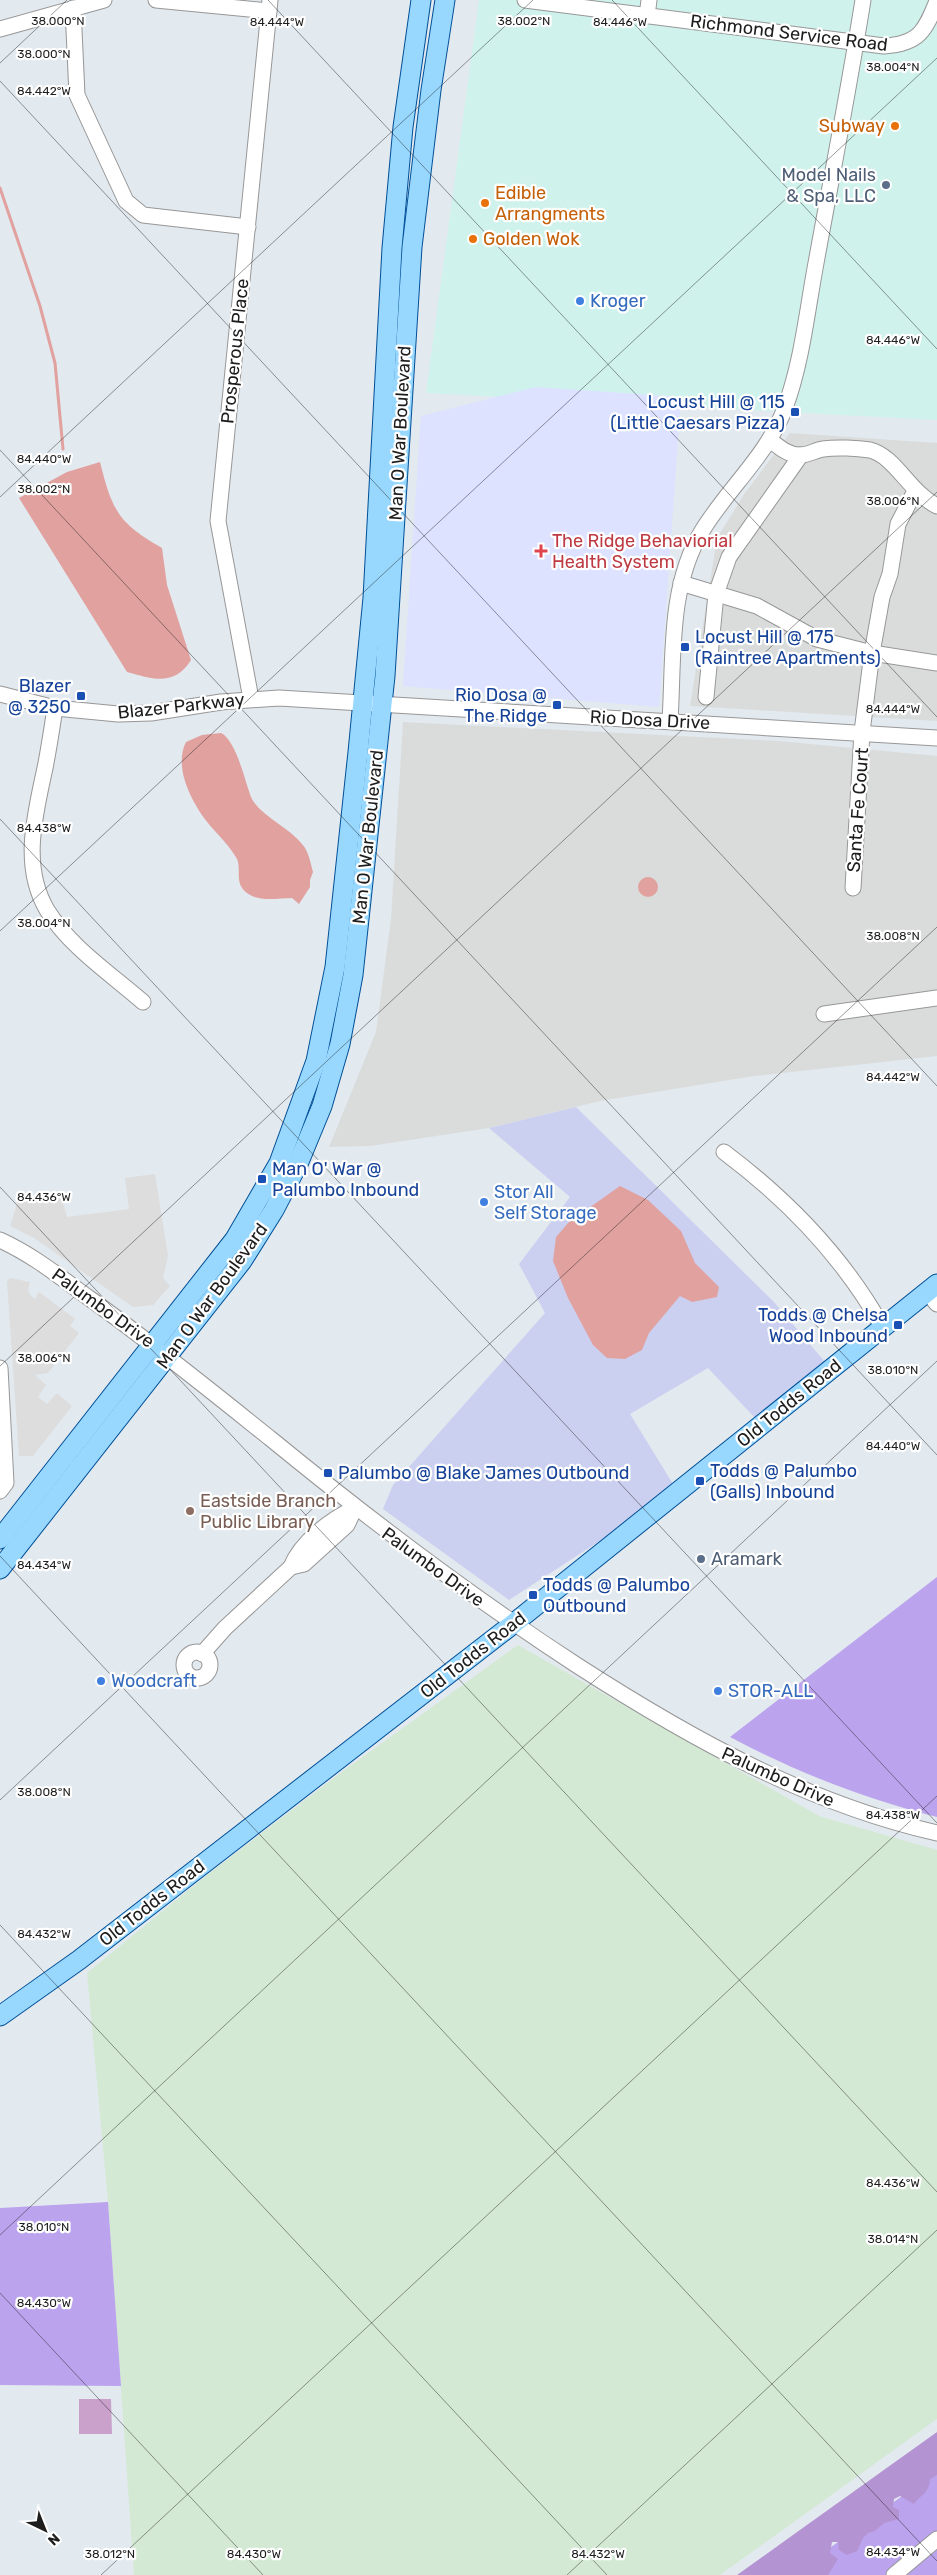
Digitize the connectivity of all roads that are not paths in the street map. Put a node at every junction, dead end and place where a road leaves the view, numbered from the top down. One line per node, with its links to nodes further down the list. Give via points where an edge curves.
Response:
1 (104, 0): 10 (street)
2 (156, 0): 9 (street)
3 (421, 0): 26 (main road, Man O War Boulevard, via 403,127 392,248 375,560)
4 (445, 0): 27 (main road, Man O War Boulevard, via 409,277 392,587)
5 (525, 0): 11 (street, Richmond Service Road)
6 (649, 0): 11 (street)
7 (863, 0): 13 (street)
8 (937, 1): 13 (street, Richmond Service Road, via 923,31 907,43 884,46)
9 (269, 5): 14 (street, Prosperous Place)
10 (73, 8): 12 (street); 14 (street, via 77,95 126,201 143,215)
11 (647, 16): 13 (street, Richmond Service Road)
12 (0, 29)
13 (856, 43): 15 (street, via 806,322 792,386)
14 (248, 227): 25 (street, Prosperous Place, via 218,521)
15 (770, 440): 16 (street, via 788,452); 19 (street, via 701,533)
16 (801, 455): 17 (street, via 824,449 870,450 888,459); 20 (street, via 729,557)
17 (915, 491): 18 (street); 21 (street, Santa Fe Court, via 898,524)
18 (937, 506)
19 (681, 583): 20 (street); 29 (street)
20 (716, 594): 21 (street, via 757,606 817,639); 24 (street)
21 (872, 653): 22 (street); 30 (street, Santa Fe Court)
22 (937, 663)
23 (0, 694): 28 (street, Blazer Parkway)
24 (706, 697)
25 (251, 699): 26 (street, Blazer Parkway); 28 (street, Blazer Parkway, via 135,714 99,714)
26 (363, 704): 27 (street, Rio Dosa Drive); 40 (main road, Man O War Boulevard, via 336,967 308,1089 279,1163 259,1201 219,1261)
27 (382, 704): 29 (street, Rio Dosa Drive); 41 (main road, Man O War Boulevard, via 353,975 340,1044 322,1106 298,1164 270,1217 237,1268)
28 (55, 708): 34 (street, via 32,829 32,860 39,890 47,909 70,936)
29 (670, 721): 30 (street, Rio Dosa Drive)
30 (862, 732): 31 (street, Rio Dosa Drive); 32 (street, Santa Fe Court)
31 (937, 738)
32 (853, 888)
33 (937, 998): 35 (street)
34 (143, 1002)
35 (824, 1014)
36 (724, 1152): 39 (street, via 812,1229 854,1281)
37 (0, 1241): 40 (street, Palumbo Drive, via 30,1255)
38 (934, 1294): 39 (main road, Old Todds Road)
39 (883, 1328): 47 (main road, Old Todds Road)
40 (153, 1345): 41 (street, Palumbo Drive); 45 (main road, Man O War Boulevard)
41 (169, 1356): 44 (street, Palumbo Drive); 46 (main road, Man O War Boulevard)
42 (0, 1368): 43 (street, via 6,1483)
43 (0, 1491)
44 (355, 1508): 47 (street, Palumbo Drive); 48 (street, via 347,1525 304,1564 290,1567)
45 (0, 1539)
46 (0, 1569)
47 (513, 1624): 49 (street, Palumbo Drive, via 640,1705 749,1767 850,1808); 50 (main road, Old Todds Road, via 79,1960)
48 (202, 1654)
49 (937, 1833)
50 (0, 2016)
51 (937, 2539): 52 (street)
52 (894, 2575)

